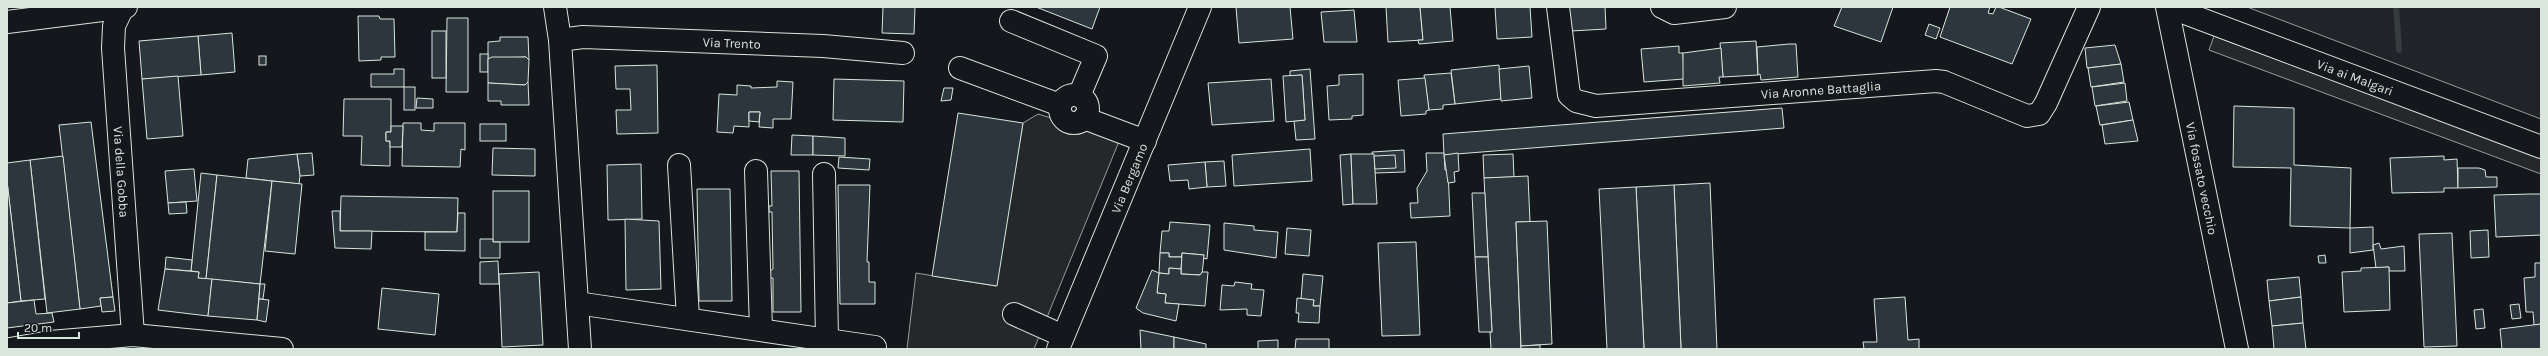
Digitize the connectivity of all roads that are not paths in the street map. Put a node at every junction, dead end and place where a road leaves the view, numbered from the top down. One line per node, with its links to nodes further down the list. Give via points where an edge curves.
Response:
1 (555, 7): 11 (street)
2 (1200, 7): 15 (street, Via Bergamo)
3 (1558, 7): 6 (street, Via Aronne Battaglia, via 1569,95 1576,101 1596,106 1936,81 2028,116 2039,114 2046,103)
4 (1662, 7): 5 (street, via 1674,13)
5 (1725, 7)
6 (2089, 7)
7 (2168, 7): 16 (street, Via ai Malgari); 31 (street, Via fossato vecchio)
8 (124, 8): 10 (street); 24 (street, Via della Gobba, via 114,26 113,48)
9 (1011, 21): 14 (street, via 1096,56)
10 (7, 22)
11 (560, 40): 12 (street, Via Trento, via 583,37 824,46); 20 (street)
12 (903, 53)
13 (960, 68): 14 (street)
14 (1070, 101): 15 (street, via 1061,114 1067,121 1076,123 1084,118)
15 (1145, 140): 26 (street, Via Bergamo)
16 (2541, 147)
17 (679, 165): 22 (street)
18 (756, 172): 23 (street)
19 (824, 174): 25 (street)
20 (577, 303): 22 (street); 30 (street)
21 (1014, 314): 26 (street)
22 (688, 318): 23 (street)
23 (761, 329): 25 (street)
24 (133, 335): 28 (street, via 50,342); 29 (street)
25 (827, 339): 27 (street)
26 (1060, 343)
27 (875, 347)
28 (10, 349)
29 (282, 349)
30 (580, 349)
31 (2237, 349)

